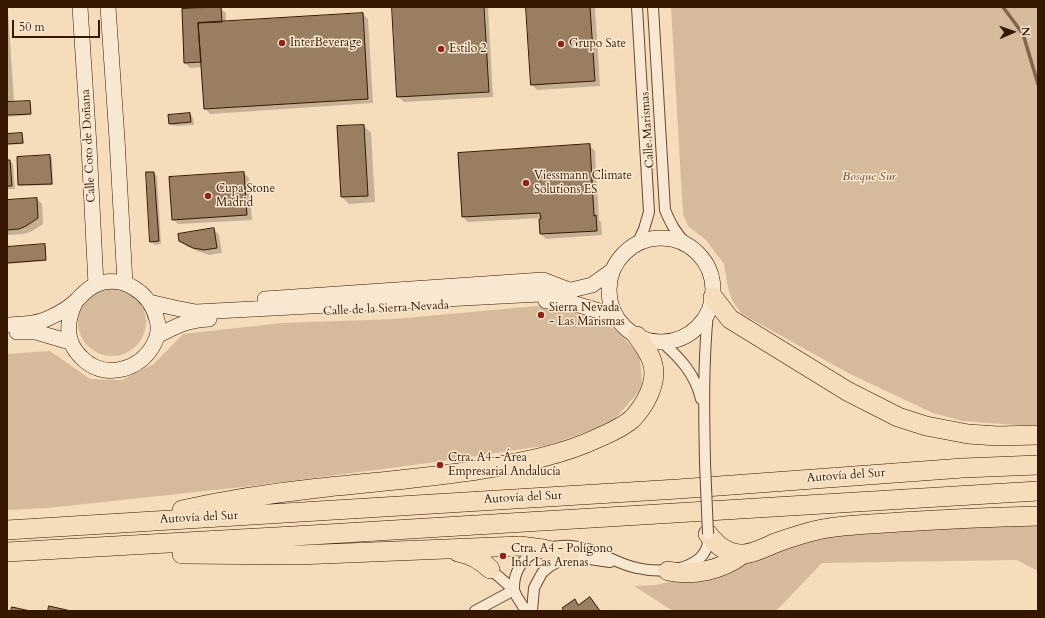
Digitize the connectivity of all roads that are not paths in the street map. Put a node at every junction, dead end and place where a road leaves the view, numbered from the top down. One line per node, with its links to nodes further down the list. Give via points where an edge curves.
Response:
1 (80, 7): 9 (main road, Calle Coto de Doñana)
2 (108, 7): 8 (main road)
3 (637, 7): 5 (street, Calle Marismas, via 648,212)
4 (653, 7): 6 (street, Calle Marismas, via 666,210 671,224)
5 (637, 244): 6 (main road, via 656,238 677,240); 7 (main road, via 627,251)
6 (687, 244): 12 (main road, via 705,261 710,272 713,284)
7 (613, 270): 11 (main road, via 592,285 564,292 543,280 287,296 175,308); 13 (main road, via 609,294)
8 (125, 283): 9 (main road); 11 (main road, via 138,289)
9 (96, 285): 10 (main road, via 85,291)
10 (76, 301): 14 (main road, via 50,318 34,323); 18 (main road, via 69,325)
11 (149, 302): 16 (main road, via 158,321)
12 (711, 305): 19 (main road, via 697,328 681,339); 20 (street, via 704,354); 21 (highway, via 847,391 898,417 926,426 968,434)
13 (616, 316): 16 (main road, Calle de la Sierra Nevada, via 562,300 495,302 204,319 184,323); 17 (main road)
14 (7, 324)
15 (7, 332): 18 (main road, via 36,332)
16 (157, 336): 18 (main road, via 153,346 140,361 119,370 97,368 85,361)
17 (637, 336): 19 (main road, via 649,341); 27 (highway, via 654,366 653,386 648,396 631,420 579,447 526,462 456,473 220,501)
18 (70, 342)
19 (662, 342): 20 (street, via 687,367 698,389)
20 (704, 413): 29 (street, bridge)
21 (1038, 435)
22 (1038, 465): 27 (highway, Autovía del Sur)
23 (1038, 491): 24 (highway, Autovía del Sur)
24 (820, 504): 25 (highway, via 867,510 970,506); 30 (highway, Autovía del Sur)
25 (1038, 508)
26 (1038, 516): 34 (highway, via 849,525 822,529 778,541)
27 (123, 523): 28 (highway, Autovía del Sur)
28 (7, 530)
29 (708, 534): 34 (highway, via 726,551); 38 (street, via 707,547 698,558 688,565)
30 (121, 545): 32 (highway, via 150,552 178,554 298,555); 33 (highway, Autovía del Sur)
31 (543, 549): 32 (highway, via 520,546); 35 (highway); 36 (street, via 577,547 591,550); 40 (street, via 532,554 520,566)
32 (446, 550): 37 (highway, via 477,558)
33 (7, 552)
34 (743, 554): 38 (highway, via 733,562 712,569 688,573)
35 (569, 556): 36 (street); 39 (street, via 542,573)
36 (621, 564): 38 (street, via 639,569)
37 (490, 569): 40 (street)
38 (668, 571)
39 (534, 588): 40 (street); 43 (street)
40 (514, 590): 41 (street); 42 (street)
41 (475, 611)
42 (526, 611)
43 (532, 611)

